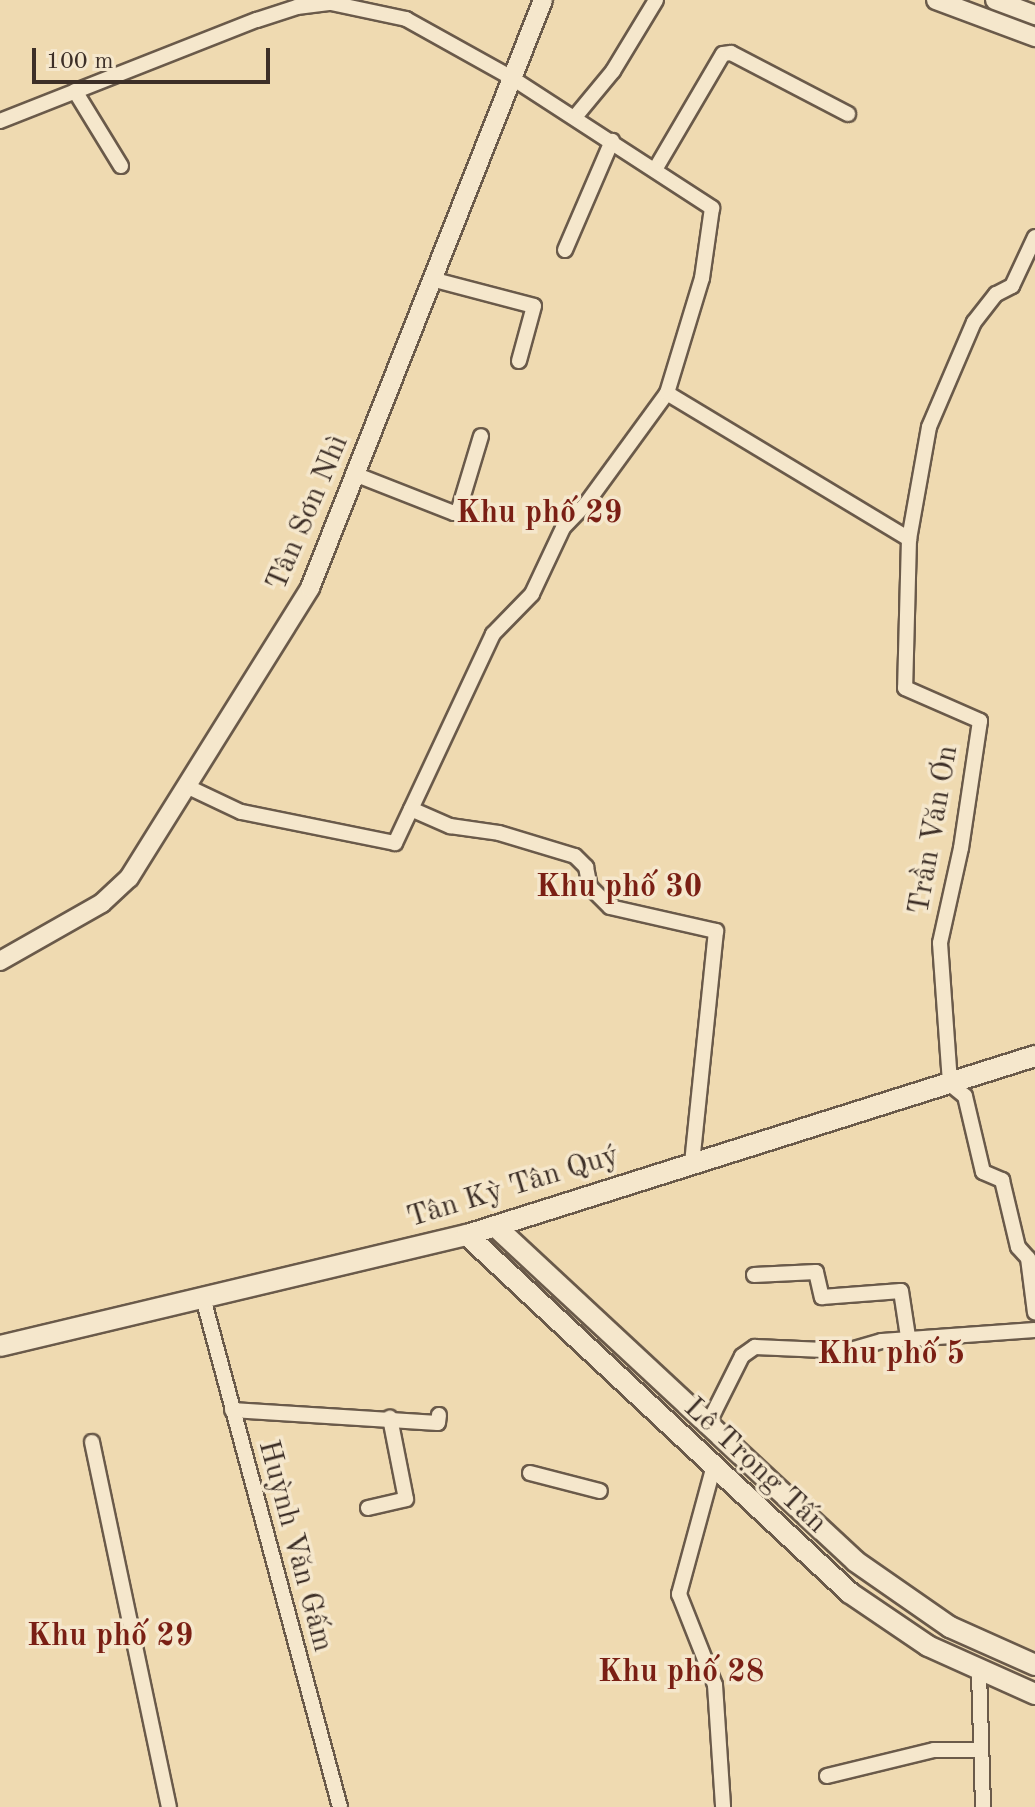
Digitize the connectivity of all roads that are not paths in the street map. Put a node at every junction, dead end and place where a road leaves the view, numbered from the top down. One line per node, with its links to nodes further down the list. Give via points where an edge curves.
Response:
1 (543, 0): 7 (street, Tân Sơn Nhì)
2 (656, 0): 10 (street, via 613,71)
3 (936, 0): 6 (street)
4 (995, 0): 5 (street)
5 (1035, 15)
6 (1035, 37)
7 (512, 78): 8 (street, via 400,16 320,3 257,20); 10 (street); 17 (street, Tân Sơn Nhì)
8 (75, 91): 11 (street); 13 (street)
9 (848, 114): 14 (street, via 731,53 723,54)
10 (575, 117): 12 (street)
11 (0, 121)
12 (612, 141): 14 (street); 16 (street)
13 (121, 166)
14 (656, 168): 19 (street, via 712,208 702,278)
15 (1035, 237): 22 (street, via 1012,286 996,294 974,322 944,388 929,427)
16 (565, 250)
17 (435, 280): 18 (street, via 534,306); 21 (street, Tân Sơn Nhì)
18 (519, 361)
19 (667, 393): 22 (street); 24 (street, via 563,528 532,594 493,634)
20 (481, 436): 21 (street, via 454,513)
21 (357, 475): 23 (street, Tân Sơn Nhì, via 310,588)
22 (909, 539): 27 (street, Trần Văn Ơn, via 905,688 980,721 940,943)
23 (188, 787): 24 (street, via 241,812 395,843); 25 (street, Tân Sơn Nhì, via 116,891)
24 (411, 809): 28 (street, via 450,826 499,833 575,856 586,867 590,887 610,907 716,931)
25 (0, 961)
26 (1035, 1056): 27 (main road, Tân Kỳ Tân Quý)
27 (950, 1084): 28 (main road, Tân Kỳ Tân Quý); 33 (street, via 965,1096 983,1172 1002,1180 1018,1247 1028,1258)
28 (692, 1164): 29 (main road, Tân Kỳ Tân Quý)
29 (496, 1227): 30 (main road, Tân Kỳ Tân Quý); 40 (main road, Lê Trọng Tấn)
30 (467, 1235): 32 (main road, Tân Kỳ Tân Quý); 42 (main road, Lê Trọng Tấn)
31 (754, 1275): 35 (street, via 816,1272 822,1297 901,1291)
32 (203, 1298): 36 (main road, Tân Kỳ Tân Quý); 37 (street, Huỳnh Văn Gấm)
33 (1035, 1313)
34 (1035, 1330): 35 (street)
35 (909, 1343): 40 (street, via 882,1341 847,1351 755,1347 742,1356)
36 (0, 1346)
37 (232, 1410): 39 (street); 52 (street, Huỳnh Văn Gấm)
38 (439, 1415): 39 (street, via 438,1423)
39 (390, 1418): 45 (street, via 406,1499)
40 (707, 1426): 46 (main road, Lê Trọng Tấn, via 824,1536 884,1584 950,1627)
41 (92, 1442): 51 (street)
42 (713, 1469): 47 (main road, Lê Trọng Tấn, via 850,1593 905,1632); 53 (street, via 679,1594 715,1685)
43 (530, 1473): 44 (street)
44 (600, 1491)
45 (368, 1508)
46 (1035, 1665)
47 (979, 1672): 48 (main road, Lê Trọng Tấn); 49 (street)
48 (1035, 1694)
49 (981, 1750): 50 (street, via 934,1750); 54 (street)
50 (827, 1776)
51 (169, 1807)
52 (340, 1807)
53 (723, 1807)
54 (983, 1807)

